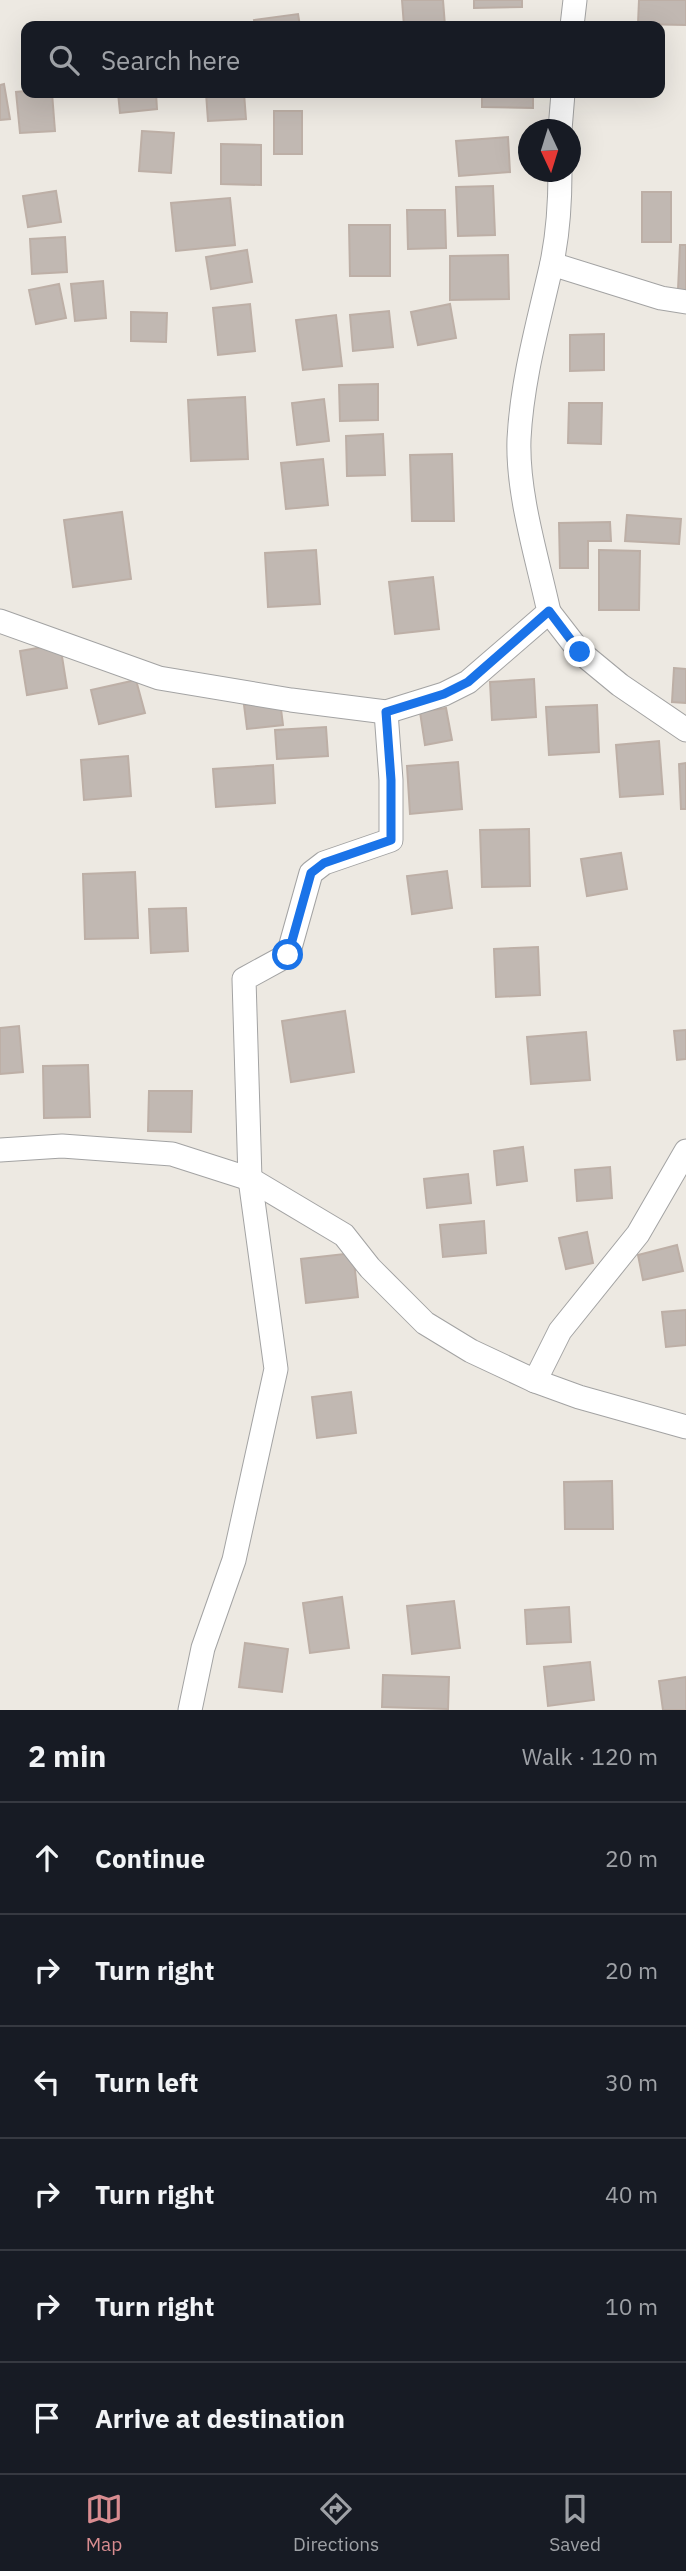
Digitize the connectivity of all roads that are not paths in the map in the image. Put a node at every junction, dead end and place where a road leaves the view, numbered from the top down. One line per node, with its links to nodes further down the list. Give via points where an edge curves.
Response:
1 (575, 0): 2 (street)
2 (573, 21)
3 (563, 98): 4 (street)
4 (561, 119)
5 (560, 182): 6 (street)
6 (552, 264): 7 (street); 8 (street, via 532,342 519,440 522,478)
7 (686, 302)
8 (549, 611): 10 (street, via 468,682); 11 (street, via 580,652)
9 (0, 621): 10 (street, via 159,678)
10 (386, 712): 14 (street, via 391,840 324,863 311,873 288,955 244,979)
11 (686, 730)
12 (0, 1150): 14 (street, via 62,1146 172,1154)
13 (686, 1151): 15 (street, via 638,1234 561,1331)
14 (250, 1179): 15 (street, via 344,1235 425,1323); 17 (street, via 276,1369 234,1560 203,1648)
15 (535, 1381): 16 (street)
16 (686, 1427)
17 (190, 1710)

